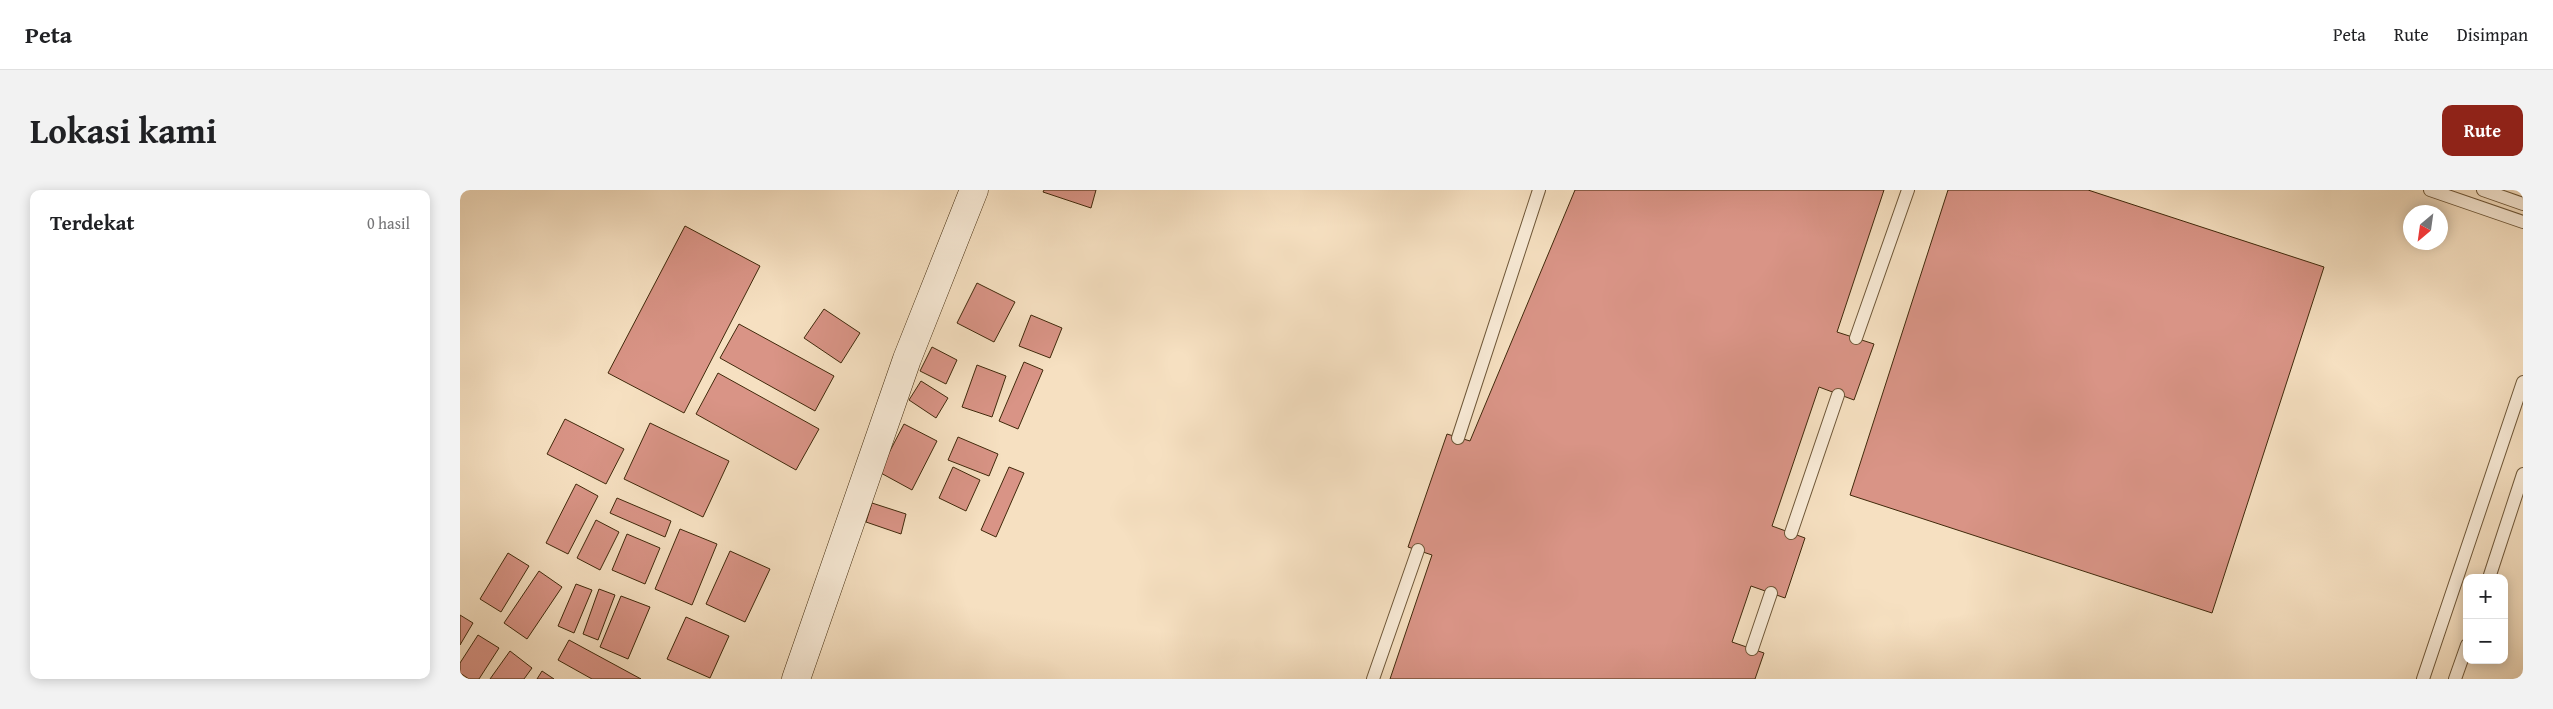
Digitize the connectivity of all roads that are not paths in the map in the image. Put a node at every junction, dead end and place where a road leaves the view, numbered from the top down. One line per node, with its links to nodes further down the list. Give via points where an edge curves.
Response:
1 (974, 190): 19 (main road, via 907,359)
2 (1539, 190): 11 (lane)
3 (1908, 190): 8 (lane)
4 (2430, 190): 7 (lane)
5 (2483, 190): 6 (lane)
6 (2523, 204)
7 (2523, 222)
8 (1856, 338)
9 (2523, 382): 21 (lane)
10 (1838, 395): 13 (lane)
11 (1458, 438)
12 (2523, 474): 15 (lane)
13 (1791, 533)
14 (1418, 550): 20 (lane)
15 (2490, 574)
16 (1771, 593): 17 (lane)
17 (1752, 649)
18 (2463, 657): 22 (lane)
19 (796, 679)
20 (1373, 679)
21 (2423, 679)
22 (2456, 679)

